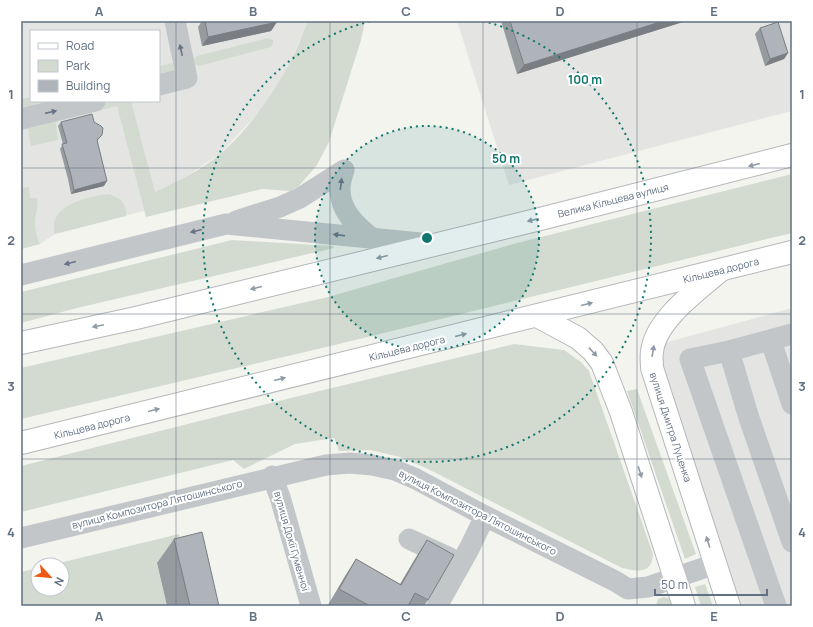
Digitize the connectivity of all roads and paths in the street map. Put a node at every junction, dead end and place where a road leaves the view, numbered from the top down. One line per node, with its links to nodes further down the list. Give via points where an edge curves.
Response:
1 (175, 21): 2 (street, one-way to 1, via 187,78)
2 (160, 85)
3 (91, 102): 4 (street, one-way to 3)
4 (21, 119)
5 (792, 155): 8 (main road, Велика Кільцева вулиця, one-way to 8)
6 (226, 224): 7 (street, one-way to 6); 7 (street, one-way to 6, via 358,228 345,211 340,188 344,170 300,198); 11 (street, one-way to 11)
7 (372, 239): 8 (street)
8 (433, 244): 15 (main road, one-way to 15, via 144,316)
9 (792, 252): 10 (main road, Кільцева дорога)
10 (721, 270): 12 (main road, Кільцева дорога, one-way to 10); 25 (main road, вулиця Дмитра Луценка, one-way to 10, via 652,368 652,352 658,333 669,318)
11 (21, 275)
12 (537, 316): 18 (main road, Кільцева дорога, one-way to 12); 26 (main road, one-way to 26, via 578,338 602,363 621,412)
13 (792, 334): 14 (street)
14 (770, 341): 16 (street); 17 (street)
15 (21, 343)
16 (729, 351): 23 (street, via 748,418); 32 (street, via 690,359)
17 (792, 404)
18 (21, 444)
19 (272, 476): 20 (street, вулиця Композитора Лятошинського, via 326,464 372,465 395,470 416,479); 21 (street, вулиця Композитора Лятошинського); 28 (street, вулиця Докії Гуменної)
20 (486, 516): 24 (street); 27 (street, вулиця Композитора Лятошинського, via 615,581)
21 (21, 538)
22 (409, 539): 24 (street)
23 (792, 542)
24 (461, 563): 29 (street)
25 (716, 564): 26 (street, вулиця Композитора Лятошинського); 31 (main road, вулиця Дмитра Луценка)
26 (674, 577): 27 (street, вулиця Композитора Лятошинського, via 648,587); 30 (main road)
27 (634, 598)
28 (311, 606)
29 (437, 606)
30 (684, 606)
31 (729, 606)
32 (776, 606)

